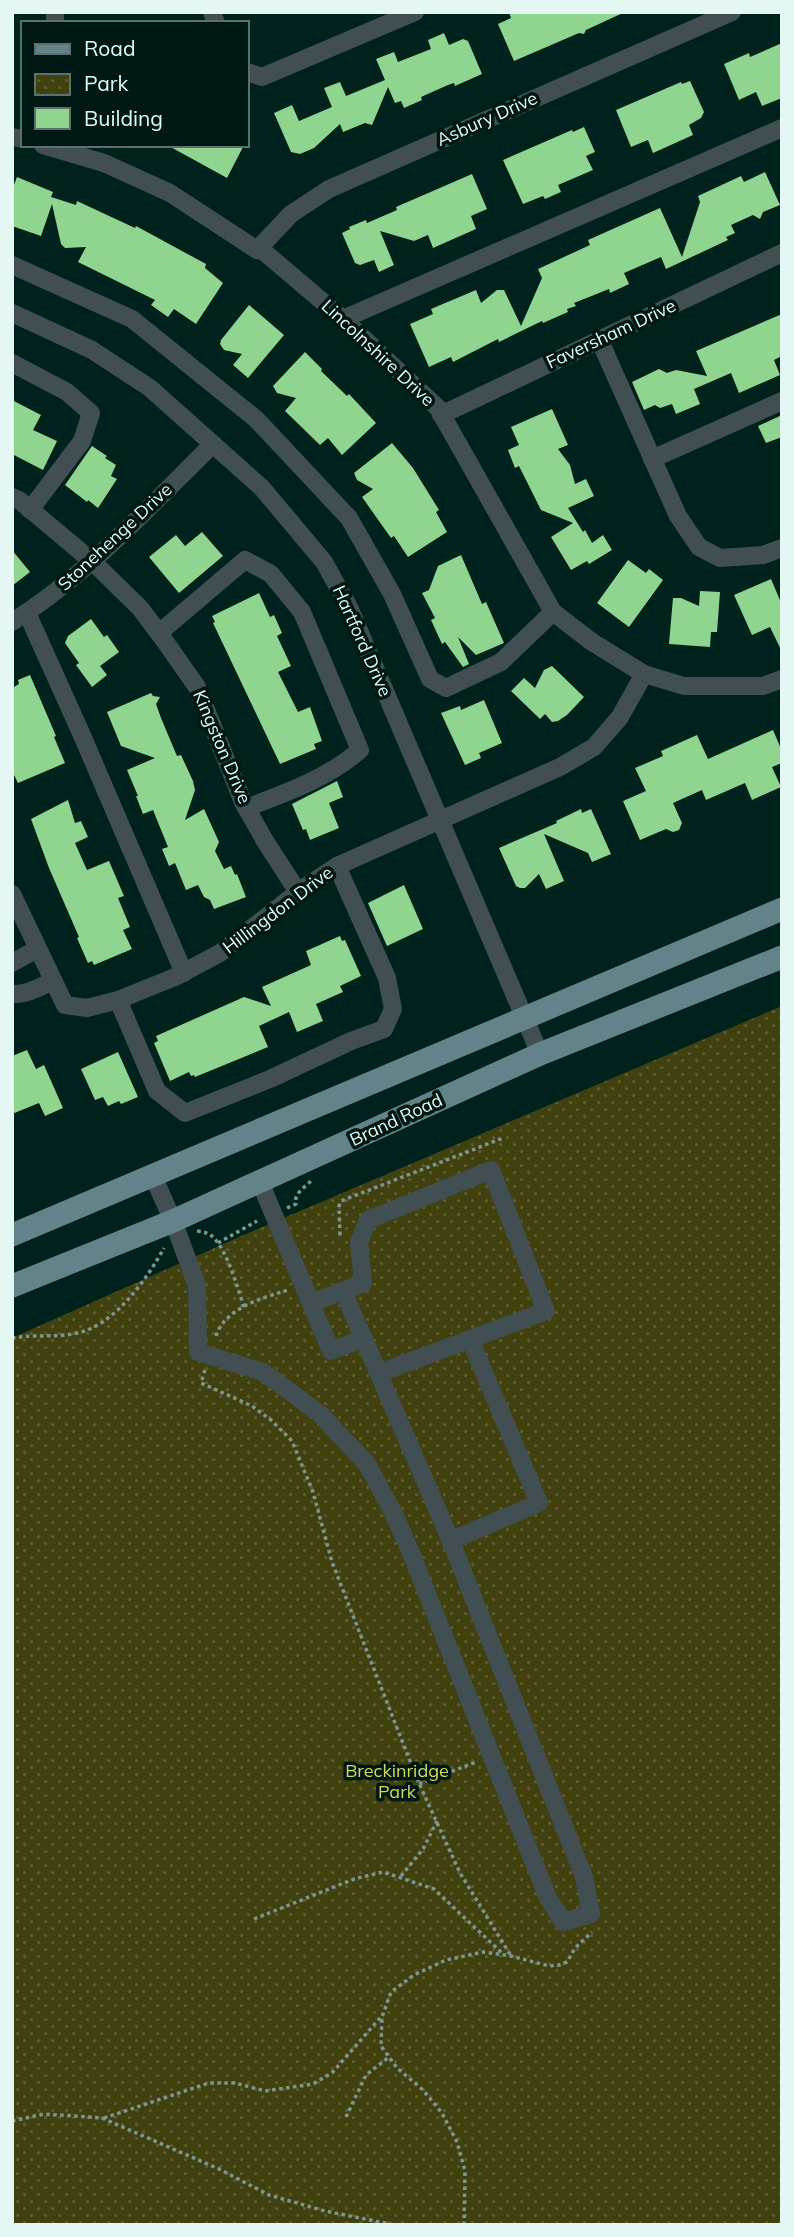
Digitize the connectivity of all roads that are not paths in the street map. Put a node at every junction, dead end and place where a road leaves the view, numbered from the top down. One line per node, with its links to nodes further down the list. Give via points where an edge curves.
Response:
1 (415, 12): 4 (street, via 261,77)
2 (732, 12): 3 (street, Asbury Drive)
3 (688, 20): 7 (street, Asbury Drive, via 329,189 291,214)
4 (248, 72)
5 (782, 128): 11 (street)
6 (50, 147): 7 (street, Lincolnshire Drive, via 104,163 170,193)
7 (257, 250): 11 (street, Lincolnshire Drive)
8 (782, 253): 12 (street, Faversham Drive)
9 (12, 265): 22 (street, via 132,319 256,419 349,518 392,594 430,679 446,688 502,662)
10 (12, 313): 16 (street, Hartford Drive, via 92,350 150,388)
11 (344, 319): 15 (street, Lincolnshire Drive, via 438,408)
12 (599, 339): 15 (street, Faversham Drive); 17 (street)
13 (12, 363): 19 (street, via 68,392 91,413 82,441)
14 (782, 401): 17 (street)
15 (440, 415): 22 (street, Lincolnshire Drive)
16 (213, 444): 21 (street, Stonehenge Drive); 28 (street, Hartford Drive, via 262,488 324,562 349,607)
17 (652, 459): 20 (street, via 678,516 699,547 720,558 763,555)
18 (12, 497): 19 (street, Kingston Drive)
19 (30, 510): 21 (street, Kingston Drive)
20 (782, 548)
21 (93, 562): 23 (street, Stonehenge Drive); 24 (street, Kingston Drive)
22 (553, 612): 25 (street, Lincolnshire Drive)
23 (19, 618): 36 (street, via 86,745)
24 (159, 633): 27 (street, Kingston Drive, via 197,687); 27 (street, via 245,560 271,574 302,612 360,750 343,765)
25 (643, 674): 26 (street, Lincolnshire Drive, via 694,687 763,686); 28 (street, Hillingdon Drive, via 620,718 594,747)
26 (782, 679)
27 (246, 807): 30 (street, Kingston Drive)
28 (439, 821): 29 (street, Hillingdon Drive); 40 (street, Hartford Drive)
29 (337, 866): 30 (street, Hillingdon Drive); 39 (street, via 387,978 393,1009 384,1029 185,1112 157,1091)
30 (298, 892): 36 (street, Hillingdon Drive, via 220,953)
31 (12, 894): 33 (street, Hillingdon Drive)
32 (782, 909): 40 (main road)
33 (37, 949): 35 (street); 37 (street, Hillingdon Drive)
34 (782, 957): 41 (main road, Brand Road)
35 (12, 963)
36 (184, 973): 39 (street, Hillingdon Drive)
37 (53, 981): 38 (street); 39 (street, Hillingdon Drive, via 65,1005 87,1008)
38 (12, 994)
39 (118, 1000)
40 (523, 1017): 41 (street, Hartford Drive); 42 (main road)
41 (540, 1054): 43 (main road, Brand Road)
42 (153, 1176): 44 (street); 45 (main road)
43 (260, 1182): 44 (main road, Brand Road); 48 (street)
44 (178, 1232): 46 (main road, Brand Road); 52 (street, via 197,1285 198,1352 263,1371 320,1414 367,1464 411,1553 548,1898 563,1922 591,1914 584,1877)
45 (12, 1235)
46 (12, 1286)
47 (344, 1291): 48 (street); 49 (street); 50 (street, via 363,1283 359,1243 368,1220 491,1170 546,1311)
48 (311, 1303): 49 (street, via 331,1351)
49 (364, 1338): 51 (street)
50 (470, 1339): 51 (street); 52 (street, via 539,1503)
51 (379, 1373): 52 (street)
52 (450, 1541)

